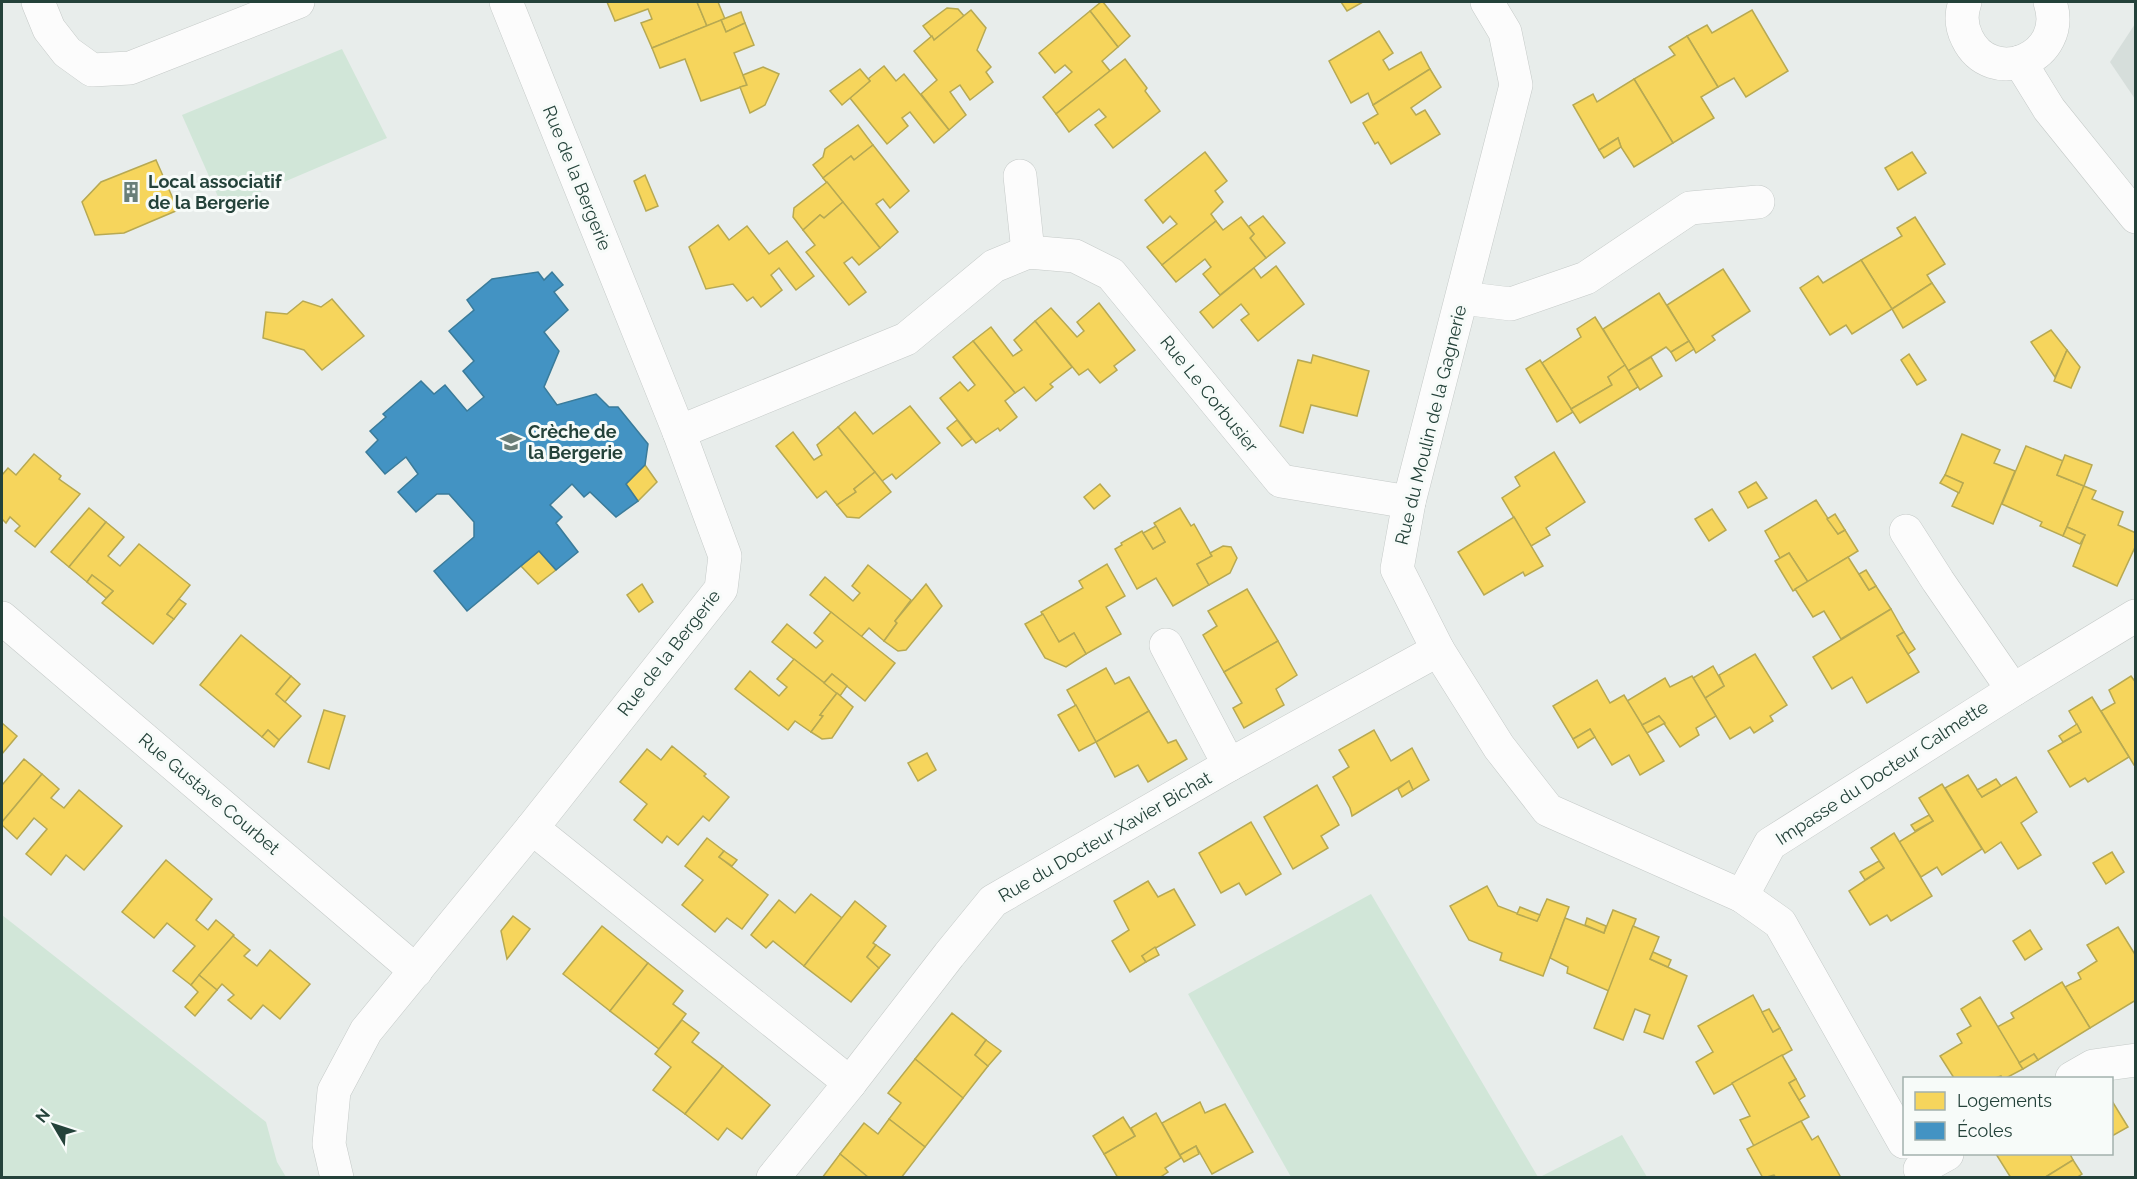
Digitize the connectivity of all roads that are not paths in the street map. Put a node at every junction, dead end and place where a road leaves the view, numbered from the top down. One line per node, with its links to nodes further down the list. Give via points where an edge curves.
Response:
1 (38, 2): 2 (street, via 49,29 67,52 92,70 130,68)
2 (298, 2)
3 (506, 2): 13 (street, Rue de la Bergerie)
4 (1487, 2): 12 (street, Rue du Moulin de la Gagnerie, via 1505,32 1516,85)
5 (1965, 2): 7 (street, via 1962,18 1970,45 1992,62)
6 (2050, 2): 7 (street, via 2050,37 2032,57)
7 (2020, 62): 10 (street, via 2049,109)
8 (1020, 176): 11 (street)
9 (1758, 202): 12 (street, via 1690,208 1586,278 1511,304)
10 (2136, 218)
11 (1028, 252): 13 (street, Rue Le Corbusier, via 994,266 906,339); 14 (street, Rue Le Corbusier, via 1075,256 1111,274 1281,481)
12 (1462, 298): 14 (street, Rue du Moulin de la Gagnerie)
13 (679, 432): 22 (street, Rue de la Bergerie, via 725,556 721,589)
14 (1409, 502): 19 (street, Rue du Moulin de la Gagnerie, via 1397,570)
15 (1906, 531): 20 (street)
16 (2135, 616): 20 (street, Impasse du Docteur Calmette)
17 (2, 618): 24 (street, Rue Gustave Courbet)
18 (1166, 645): 21 (street, Rue du Docteur Xavier Bichat)
19 (1438, 650): 21 (street, Rue du Docteur Xavier Bichat); 23 (street, Rue du Moulin de la Gagnerie, via 1499,747 1548,810)
20 (2013, 690): 23 (street, Impasse du Docteur Calmette, via 1770,844)
21 (1229, 765): 27 (street, Rue du Docteur Xavier Bichat, via 993,901)
22 (532, 828): 24 (street, Rue de la Bergerie); 27 (street)
23 (1742, 896): 28 (street, Rue du Moulin de la Gagnerie, via 1780,923)
24 (416, 971): 29 (street, Rue de la Bergerie, via 366,1031 334,1091 329,1144)
25 (2136, 1060): 26 (street, via 2093,1066)
26 (2074, 1077)
27 (850, 1083): 30 (street, Rue du Docteur Xavier Bichat)
28 (1903, 1129)
29 (337, 1178)
30 (773, 1178)

